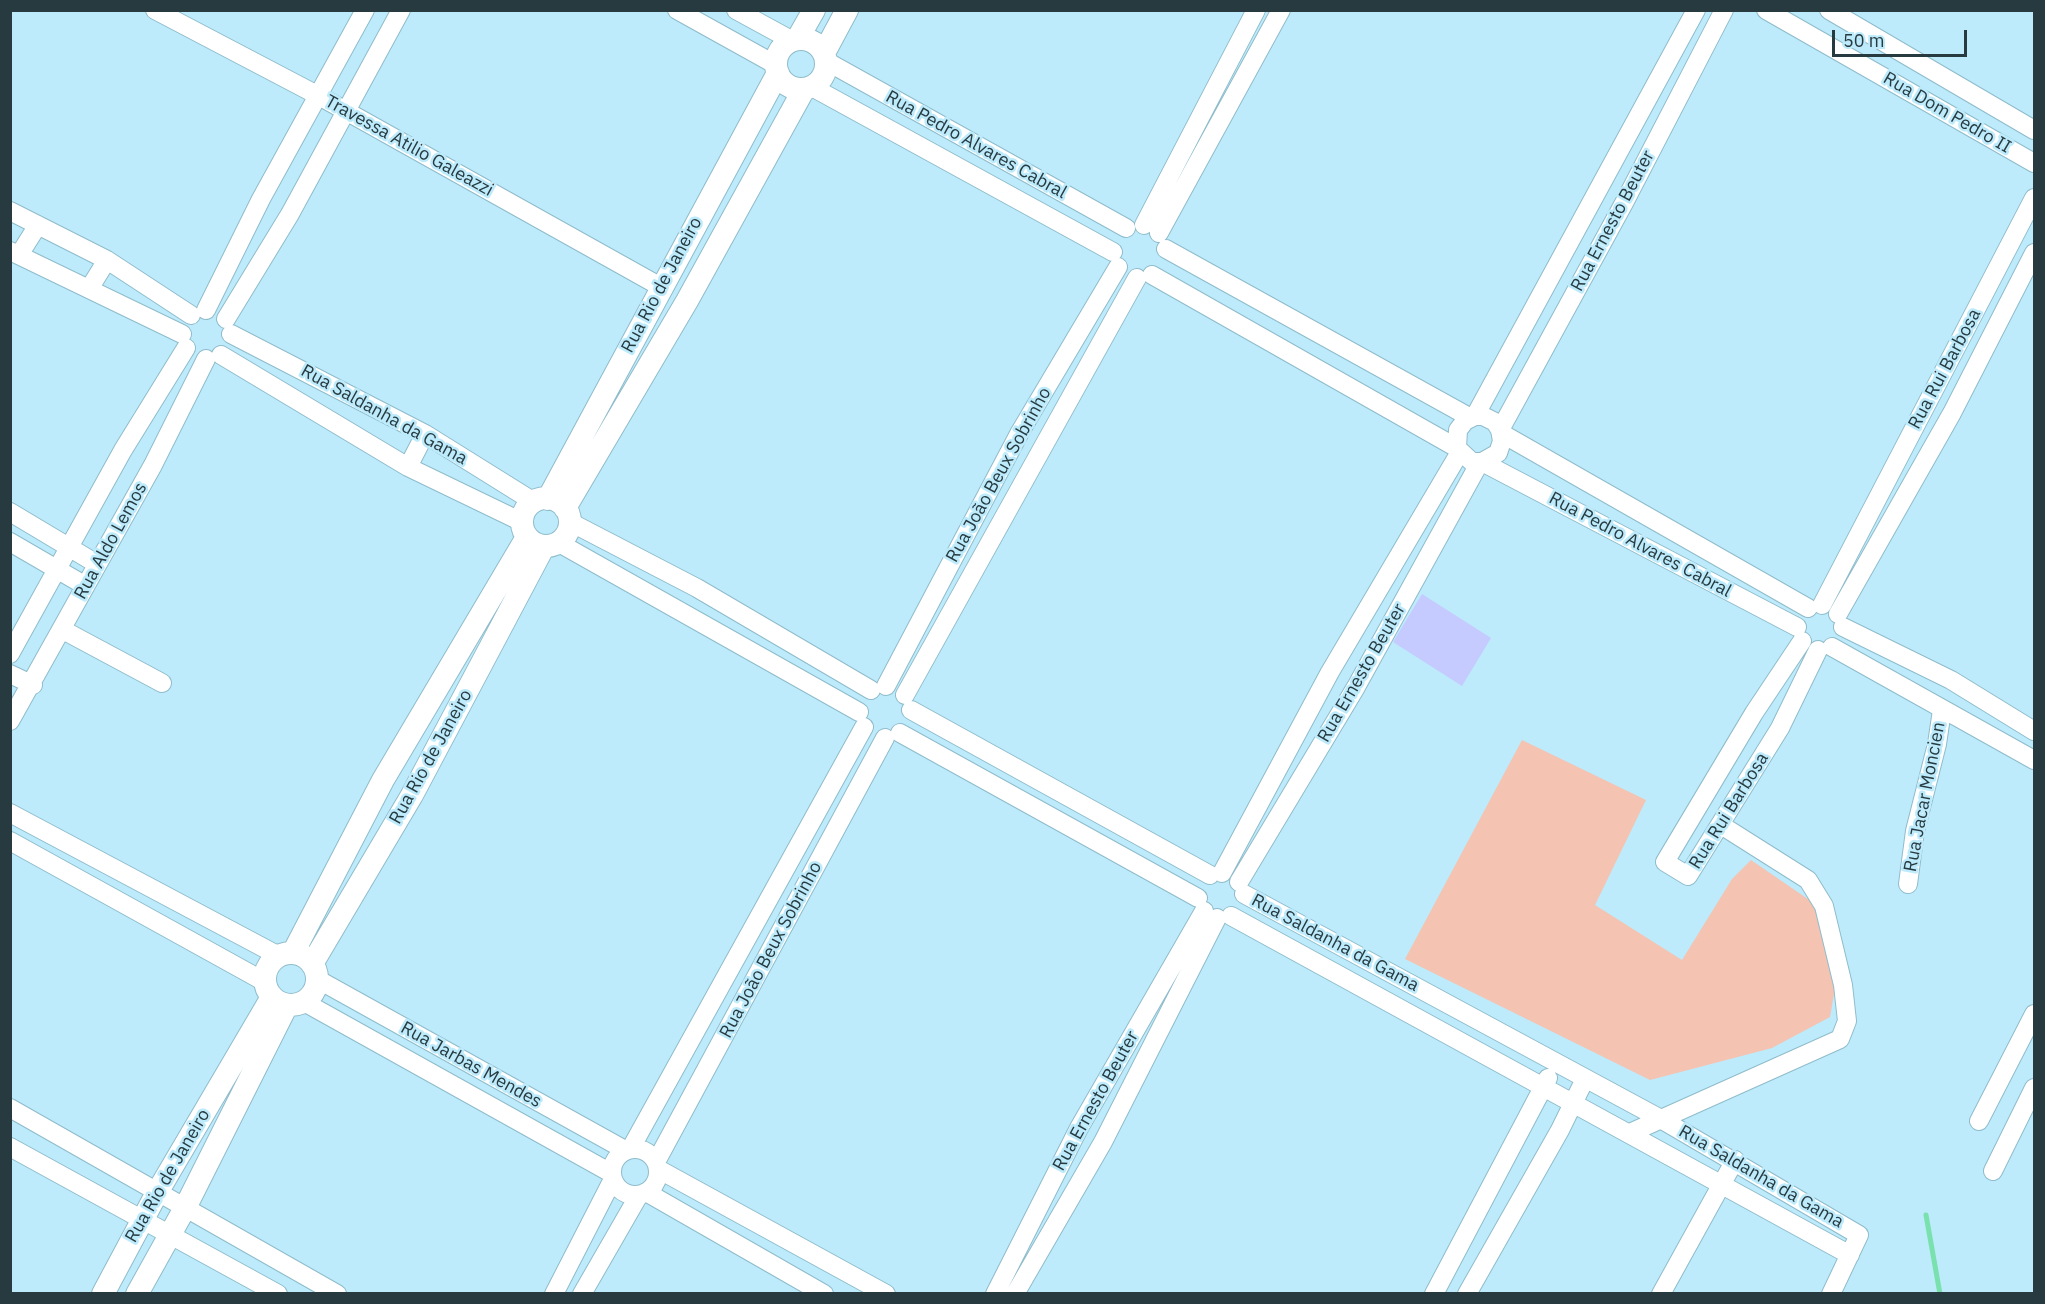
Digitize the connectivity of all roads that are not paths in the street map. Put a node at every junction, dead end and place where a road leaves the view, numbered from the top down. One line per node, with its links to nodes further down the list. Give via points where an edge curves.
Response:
1 (155, 10): 18 (street, Travessa Atilio Galeazzi)
2 (365, 10): 18 (street)
3 (401, 10): 19 (street)
4 (677, 10): 16 (street)
5 (736, 10): 14 (street)
6 (814, 10): 14 (main road)
7 (847, 10): 15 (main road)
8 (1256, 10): 27 (street)
9 (1281, 10): 27 (street)
10 (1696, 10): 47 (street, Rua Ernesto Beuter)
11 (1724, 10): 48 (street, Rua Ernesto Beuter)
12 (1766, 10): 21 (street, Rua Dom Pedro II)
13 (1828, 10): 20 (street, Rua Dom Pedro II)
14 (795, 39): 15 (main road, via 813,42); 16 (main road, via 779,50)
15 (825, 57): 17 (main road, via 823,76); 27 (street, Rua Pedro Alvares Cabral)
16 (777, 69): 17 (main road, via 788,85); 30 (main road, Rua Rio de Janeiro)
17 (808, 88): 31 (street, Rua Pedro Alvares Cabral); 33 (main road, Rua Rio de Janeiro)
18 (318, 96): 19 (street, Travessa Atilio Galeazzi); 23 (street)
19 (346, 111): 25 (street); 35 (street, Travessa Atilio Galeazzi)
20 (2034, 130)
21 (2034, 163)
22 (2034, 198): 45 (street, Rua Rui Barbosa)
23 (261, 199): 25 (street); 37 (street)
24 (10, 211): 26 (street)
25 (290, 214): 39 (street)
26 (38, 225): 28 (street); 32 (street)
27 (1149, 234): 31 (street, via 1115,242); 34 (street, via 1163,264); 38 (street, Rua Pedro Alvares Cabral)
28 (15, 253): 36 (street)
29 (2034, 253): 46 (street, Rua Rui Barbosa)
30 (677, 257): 33 (main road); 35 (main road, Rua Rio de Janeiro)
31 (1116, 259): 34 (street, via 1124,273); 74 (street, Rua João Beux Sobrinho)
32 (108, 260): 36 (street); 37 (street)
33 (703, 272): 55 (main road, Rua Rio de Janeiro)
34 (1145, 277): 41 (street); 75 (street, Rua João Beux Sobrinho)
35 (661, 286): 55 (main road, Rua Rio de Janeiro)
36 (89, 289): 40 (street)
37 (199, 312): 39 (street, via 220,314); 40 (street, via 186,320)
38 (1304, 325): 41 (street); 43 (street, Rua Pedro Alvares Cabral)
39 (229, 326): 42 (street, via 227,349); 49 (street, Rua Saldanha da Gama)
40 (184, 341): 42 (street, via 192,354); 50 (street, Rua Aldo Lemos)
41 (1290, 353): 44 (street)
42 (213, 357): 53 (street, Rua Aldo Lemos); 54 (street, Rua Saldanha da Gama)
43 (1369, 361): 44 (street); 47 (street, Rua Pedro Alvares Cabral)
44 (1353, 389): 51 (street)
45 (1929, 398): 46 (street); 64 (street, Rua Rui Barbosa)
46 (1952, 413): 66 (street, Rua Rui Barbosa)
47 (1473, 417): 48 (street, via 1483,416 1495,422); 51 (street, via 1458,429)
48 (1500, 431): 52 (street, via 1498,453); 64 (street, Rua Pedro Alvares Cabral)
49 (425, 434): 54 (street); 55 (street, Rua Saldanha da Gama)
50 (123, 450): 53 (street); 59 (street, Rua Aldo Lemos)
51 (1459, 450): 52 (street, via 1472,462); 89 (street, Rua Ernesto Beuter)
52 (1481, 462): 68 (street, Rua Pedro Alvares Cabral); 91 (street, Rua Ernesto Beuter)
53 (153, 465): 60 (street, Rua Aldo Lemos)
54 (408, 466): 57 (street, Rua Saldanha da Gama)
55 (555, 508): 57 (main road, via 565,537); 57 (main road, via 528,507); 63 (street, Rua Saldanha da Gama)
56 (10, 512): 59 (street)
57 (538, 537): 65 (street, Rua Saldanha da Gama); 84 (main road, Rua Rio de Janeiro); 85 (main road, Rua Rio de Janeiro)
58 (10, 542): 61 (street)
59 (70, 545): 60 (street); 61 (street, Rua Aldo Lemos)
60 (97, 564): 62 (street, Rua Aldo Lemos)
61 (58, 569): 62 (street); 70 (street, Rua Aldo Lemos)
62 (84, 585): 67 (street, Rua Aldo Lemos)
63 (697, 588): 65 (street); 74 (street, Rua Saldanha da Gama)
64 (1815, 606): 66 (street); 68 (street, via 1802,613)
65 (683, 614): 78 (street, Rua Saldanha da Gama)
66 (1841, 621): 69 (street, via 1841,635); 81 (street, via 1951,680)
67 (63, 630): 72 (street); 73 (street, Rua Aldo Lemos)
68 (1799, 634): 69 (street); 77 (street, Rua Rui Barbosa)
69 (1825, 648): 76 (street); 80 (street, Rua Rui Barbosa)
70 (10, 654)
71 (10, 674): 73 (street)
72 (162, 683)
73 (33, 685): 79 (street, Rua Aldo Lemos)
74 (878, 688): 75 (street, via 893,687); 78 (street, via 860,704)
75 (908, 703): 82 (street, via 906,726); 89 (street)
76 (1942, 710): 83 (street); 90 (street, Rua Jacar Moncien, via 1915,831)
77 (1754, 712): 80 (street); 87 (street, Rua Rui Barbosa, via 1665,862 1688,876)
78 (862, 720): 82 (street); 106 (street, Rua João Beux Sobrinho)
79 (10, 721)
80 (1780, 728): 87 (street, Rua Rui Barbosa)
81 (2034, 731)
82 (893, 735): 92 (street, Rua Saldanha da Gama); 108 (street, Rua João Beux Sobrinho)
83 (2034, 760)
84 (383, 780): 85 (main road); 93 (main road, Rua Rio de Janeiro)
85 (412, 795): 93 (main road, Rua Rio de Janeiro)
86 (10, 813): 93 (street, Rua Jarbas Mendes)
87 (1721, 825): 102 (street, via 1808,880 1824,906 1843,985 1846,1021 1840,1039)
88 (10, 840): 94 (street, Rua Jarbas Mendes)
89 (1216, 874): 91 (street, Rua Saldanha da Gama); 92 (street, Rua Ernesto Beuter, via 1200,885)
90 (1908, 884)
91 (1242, 888): 92 (street, Rua Ernesto Beuter, via 1241,907); 96 (street, Rua Saldanha da Gama)
92 (1212, 911): 98 (street, Rua Saldanha da Gama); 126 (street, Rua Ernesto Beuter, via 1078,1128); 127 (street, Rua Ernesto Beuter, via 1103,1142)
93 (300, 963): 94 (main road, via 315,988); 94 (main road, via 268,967); 106 (street, Rua Jarbas Mendes)
94 (282, 996): 110 (street, Rua Jarbas Mendes); 112 (main road, Rua Rio de Janeiro); 114 (main road, Rua Rio de Janeiro)
95 (2034, 1014): 103 (street)
96 (1556, 1063): 97 (street, Rua Saldanha da Gama); 98 (street)
97 (1586, 1079): 100 (street); 102 (street, Rua Saldanha da Gama)
98 (1543, 1087): 100 (street, Rua Saldanha da Gama); 128 (street)
99 (2034, 1088): 109 (street)
100 (1573, 1103): 104 (street, Rua Saldanha da Gama); 129 (street)
101 (10, 1108): 112 (street)
102 (1659, 1118): 104 (street); 107 (street, Rua Saldanha da Gama)
103 (1979, 1121)
104 (1630, 1133): 111 (street, Rua Saldanha da Gama)
105 (10, 1147): 115 (street)
106 (628, 1149): 108 (street, via 646,1151); 110 (street, via 615,1159)
107 (1735, 1160): 111 (street); 117 (street, Rua Saldanha da Gama, via 1859,1235)
108 (657, 1166): 113 (street, via 656,1183); 125 (street)
109 (1993, 1171)
110 (612, 1176): 113 (street, via 620,1191); 122 (street)
111 (1721, 1186): 117 (street, Rua Saldanha da Gama); 130 (street)
112 (158, 1191): 114 (street); 115 (main road, Rua Rio de Janeiro)
113 (643, 1194): 123 (street); 124 (street)
114 (186, 1206): 116 (main road, Rua Rio de Janeiro); 121 (street)
115 (142, 1220): 116 (street); 118 (main road, Rua Rio de Janeiro)
116 (170, 1236): 119 (main road, Rua Rio de Janeiro); 120 (street)
117 (1850, 1255): 131 (street)
118 (103, 1293)
119 (137, 1293)
120 (278, 1293)
121 (337, 1293)
122 (554, 1293)
123 (582, 1293)
124 (824, 1293)
125 (886, 1293)
126 (995, 1293)
127 (1015, 1293)
128 (1434, 1293)
129 (1467, 1293)
130 (1661, 1293)
131 (1831, 1293)

